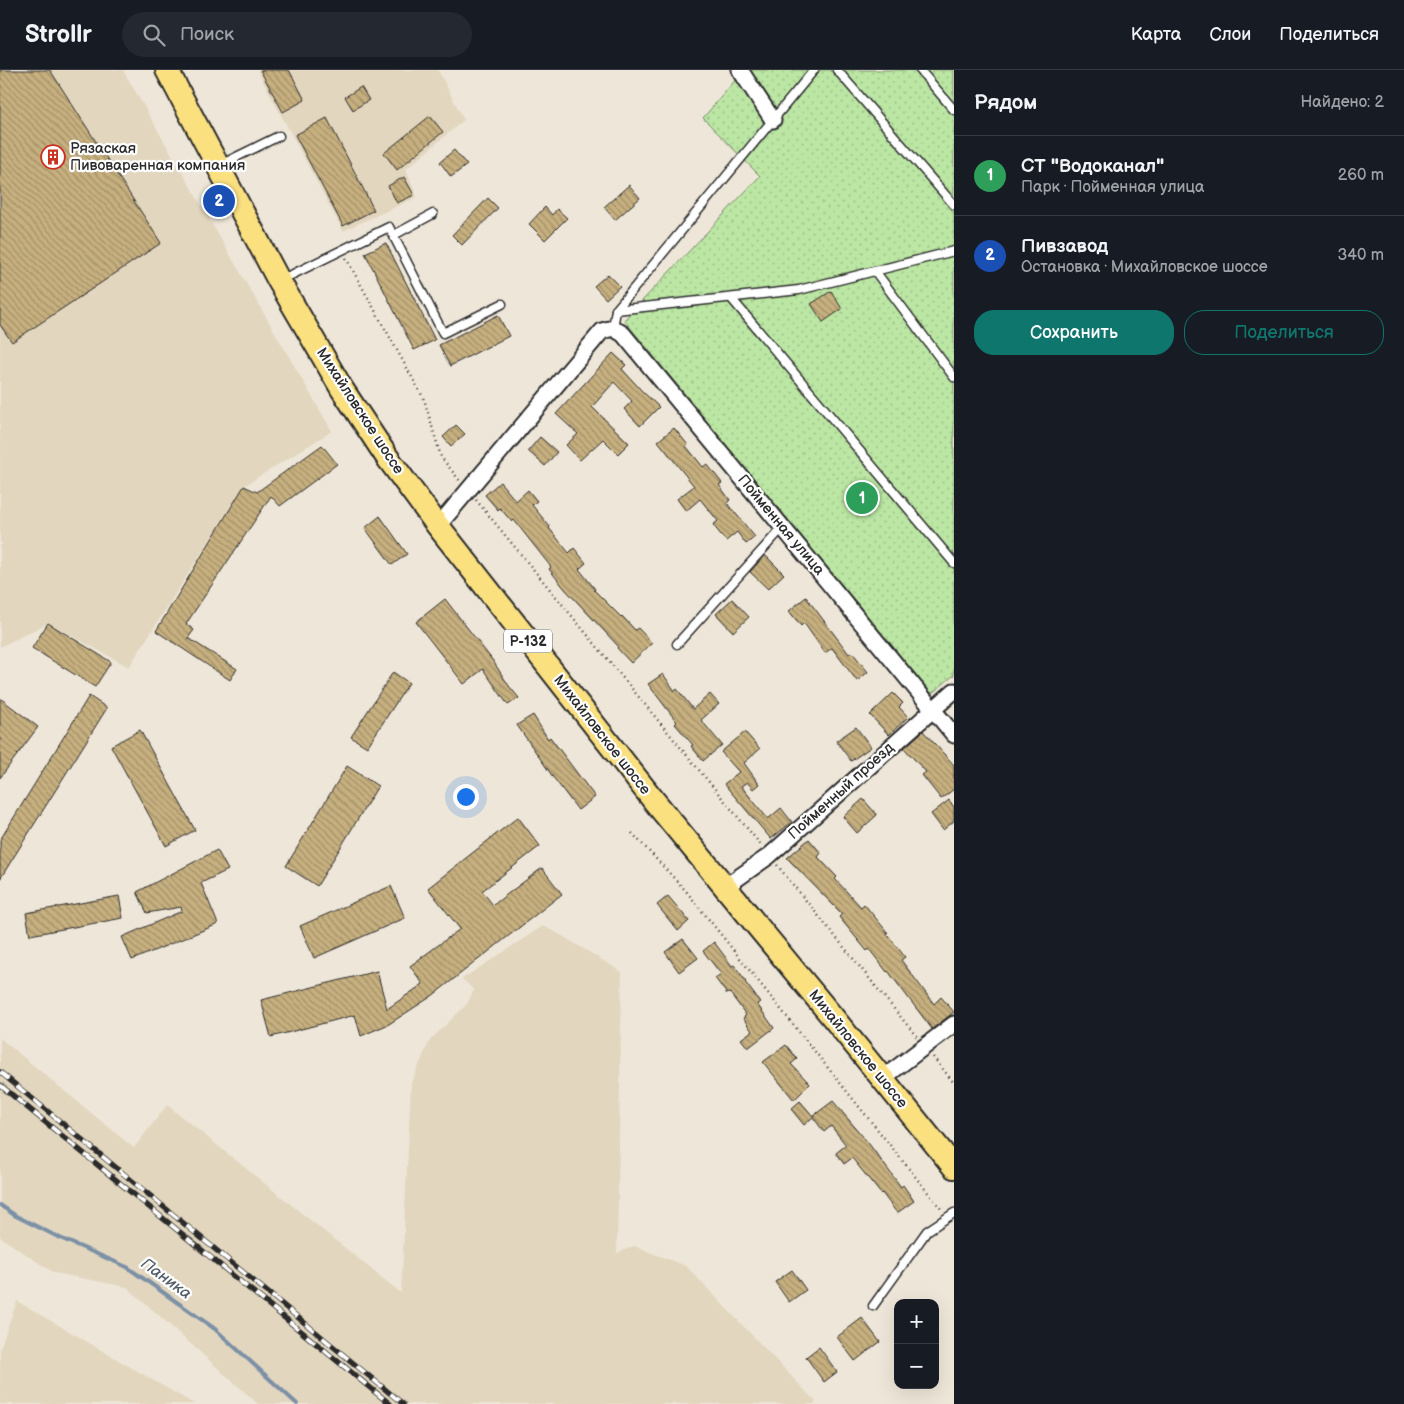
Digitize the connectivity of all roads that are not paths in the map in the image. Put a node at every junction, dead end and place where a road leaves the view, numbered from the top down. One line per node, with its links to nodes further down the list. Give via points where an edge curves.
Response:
1 (167, 70): 9 (main road, Михайловское шоссе / Р-132)
2 (740, 70): 7 (street)
3 (814, 70): 7 (lane)
4 (837, 70): 10 (lane)
5 (920, 70): 6 (lane)
6 (954, 110)
7 (773, 120): 18 (lane)
8 (279, 136): 9 (lane)
9 (217, 166): 15 (main road, Михайловское шоссе / Р-132)
10 (954, 205)
11 (433, 214): 12 (lane)
12 (394, 235): 15 (lane, via 389,227); 17 (lane, via 443,333)
13 (954, 251): 14 (lane)
14 (875, 271): 16 (lane, via 799,290); 20 (lane)
15 (279, 281): 21 (main road, Михайловское шоссе / Р-132, via 342,389)
16 (731, 298): 18 (lane); 23 (lane)
17 (502, 304)
18 (616, 310): 19 (lane)
19 (608, 329): 21 (street); 22 (street, Пойменная улица, via 623,334)
20 (954, 377)
21 (438, 526): 28 (main road, Михайловское шоссе / Р-132, via 643,788)
22 (783, 527): 24 (lane); 26 (street, Пойменная улица)
23 (954, 563)
24 (677, 644)
25 (954, 691): 26 (street, Пойменный проезд)
26 (933, 708): 27 (street, Пойменная улица); 28 (street, Пойменный проезд, via 769,856)
27 (954, 735)
28 (725, 887): 30 (main road, Михайловское шоссе / Р-132)
29 (954, 1024): 30 (street)
30 (882, 1079): 31 (main road, Михайловское шоссе / Р-132)
31 (953, 1164)
32 (951, 1215): 33 (lane, via 927,1231)
33 (873, 1306)

